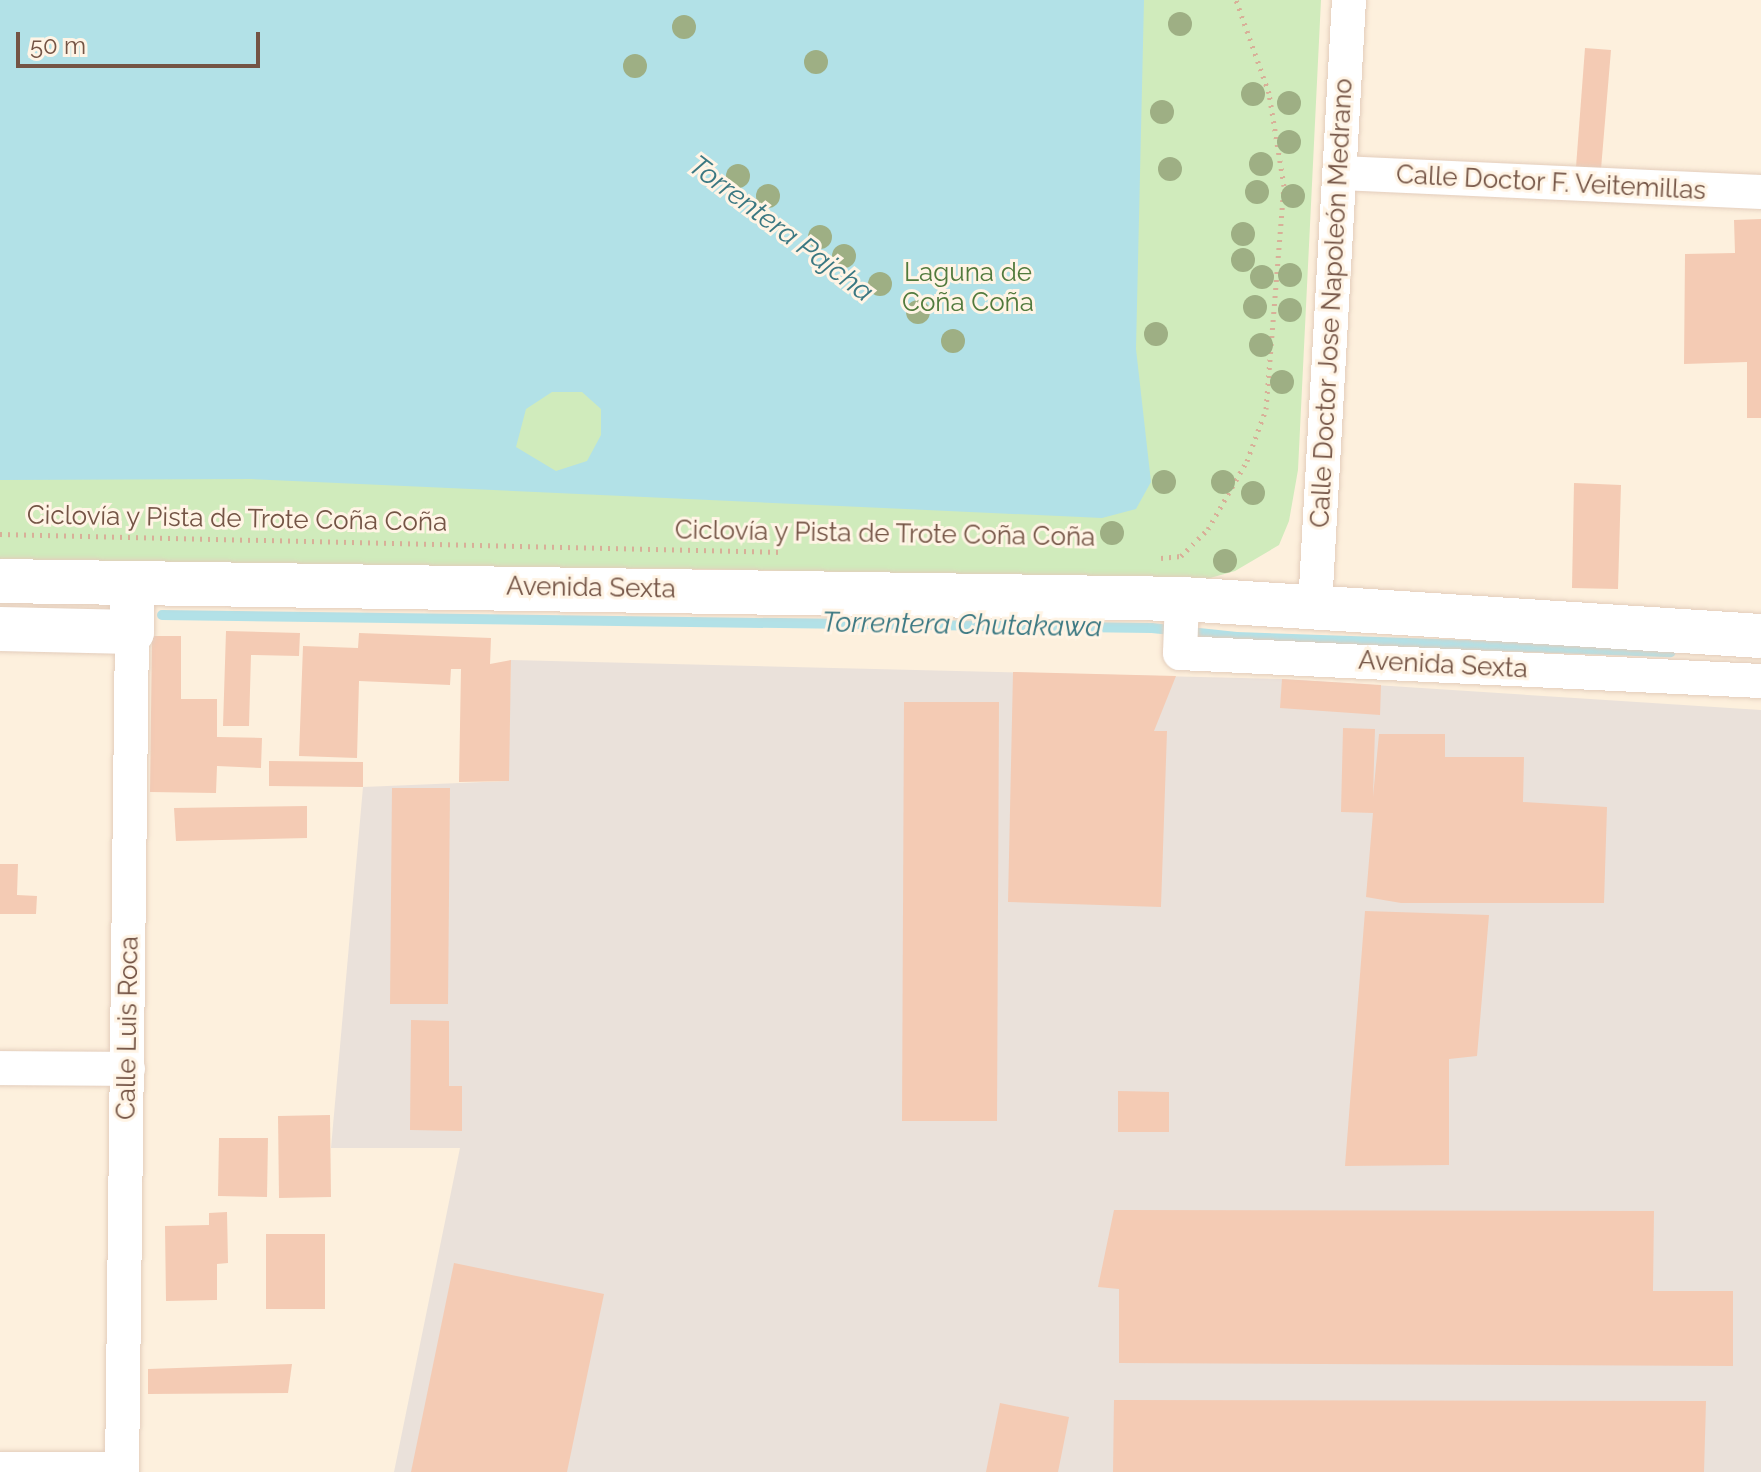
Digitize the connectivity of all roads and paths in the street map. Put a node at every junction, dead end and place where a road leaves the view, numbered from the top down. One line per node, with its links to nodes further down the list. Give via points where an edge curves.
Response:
1 (1236, 0): 7 (path, via 1269,93 1284,186 1266,409 1247,461 1208,529 1181,556)
2 (1349, 0): 3 (street, Calle Doctor Jose Napoleón Medrano)
3 (1341, 173): 4 (street, Calle Doctor F. Veitemillas); 11 (street, Calle Doctor Jose Napoleón Medrano)
4 (1761, 192)
5 (0, 534): 6 (path, Ciclovía y Pista de Trote Coña Coña)
6 (793, 552)
7 (1155, 558)
8 (0, 581): 9 (main road, Avenida Sexta)
9 (132, 584): 10 (main road, Avenida Sexta); 13 (main road, Calle Luis Roca)
10 (1182, 603): 11 (main road, Avenida Sexta); 15 (street, Avenida Sexta, via 1180,653)
11 (1315, 606): 14 (main road, Avenida Sexta)
12 (0, 629): 13 (main road)
13 (132, 632): 17 (street, Calle Luis Roca)
14 (1761, 636)
15 (1761, 681)
16 (0, 1068): 17 (street)
17 (128, 1069): 19 (street, Calle Luis Roca)
18 (0, 1469): 19 (street)
19 (122, 1470)

